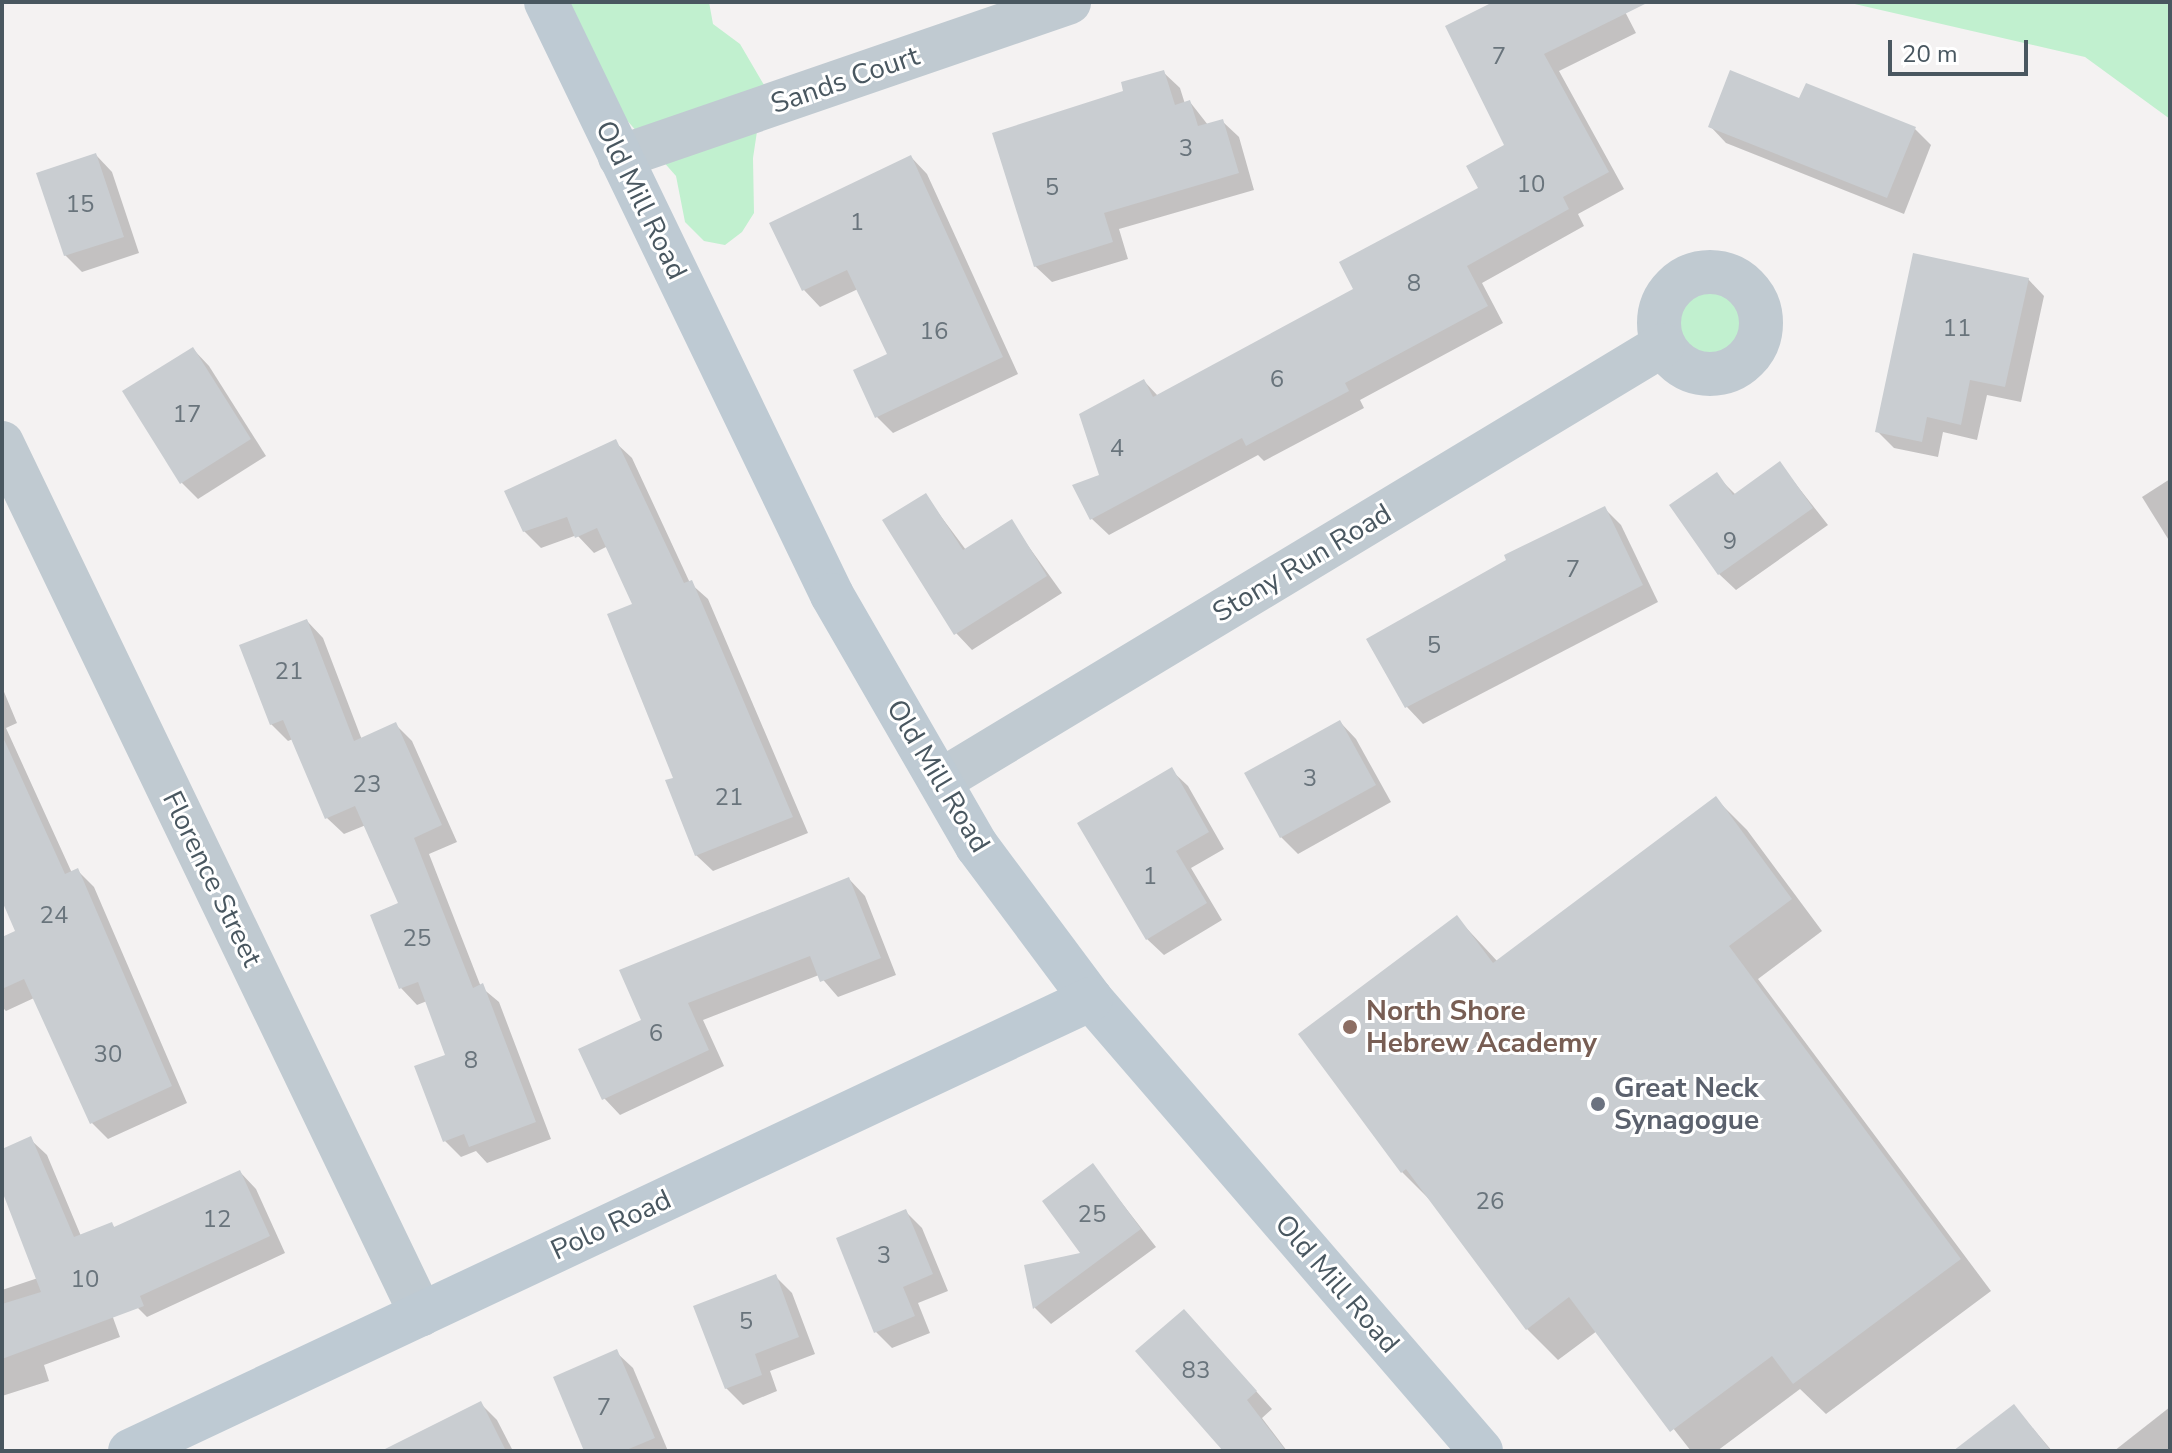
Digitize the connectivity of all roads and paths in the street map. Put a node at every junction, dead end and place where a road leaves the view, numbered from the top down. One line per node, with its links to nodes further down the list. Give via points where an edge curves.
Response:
1 (546, 2): 3 (street, Old Mill Road)
2 (1069, 2): 3 (street, Sands Court)
3 (620, 157): 6 (street, Old Mill Road, via 832,595)
4 (1663, 345): 6 (street, Stony Run Road)
5 (2, 443): 8 (street, Florence Street)
6 (940, 781): 7 (street, Old Mill Road, via 977,846)
7 (1091, 999): 8 (street, Polo Road); 10 (street, Old Mill Road)
8 (421, 1314): 9 (street, Polo Road)
9 (130, 1451)
10 (1481, 1451)

